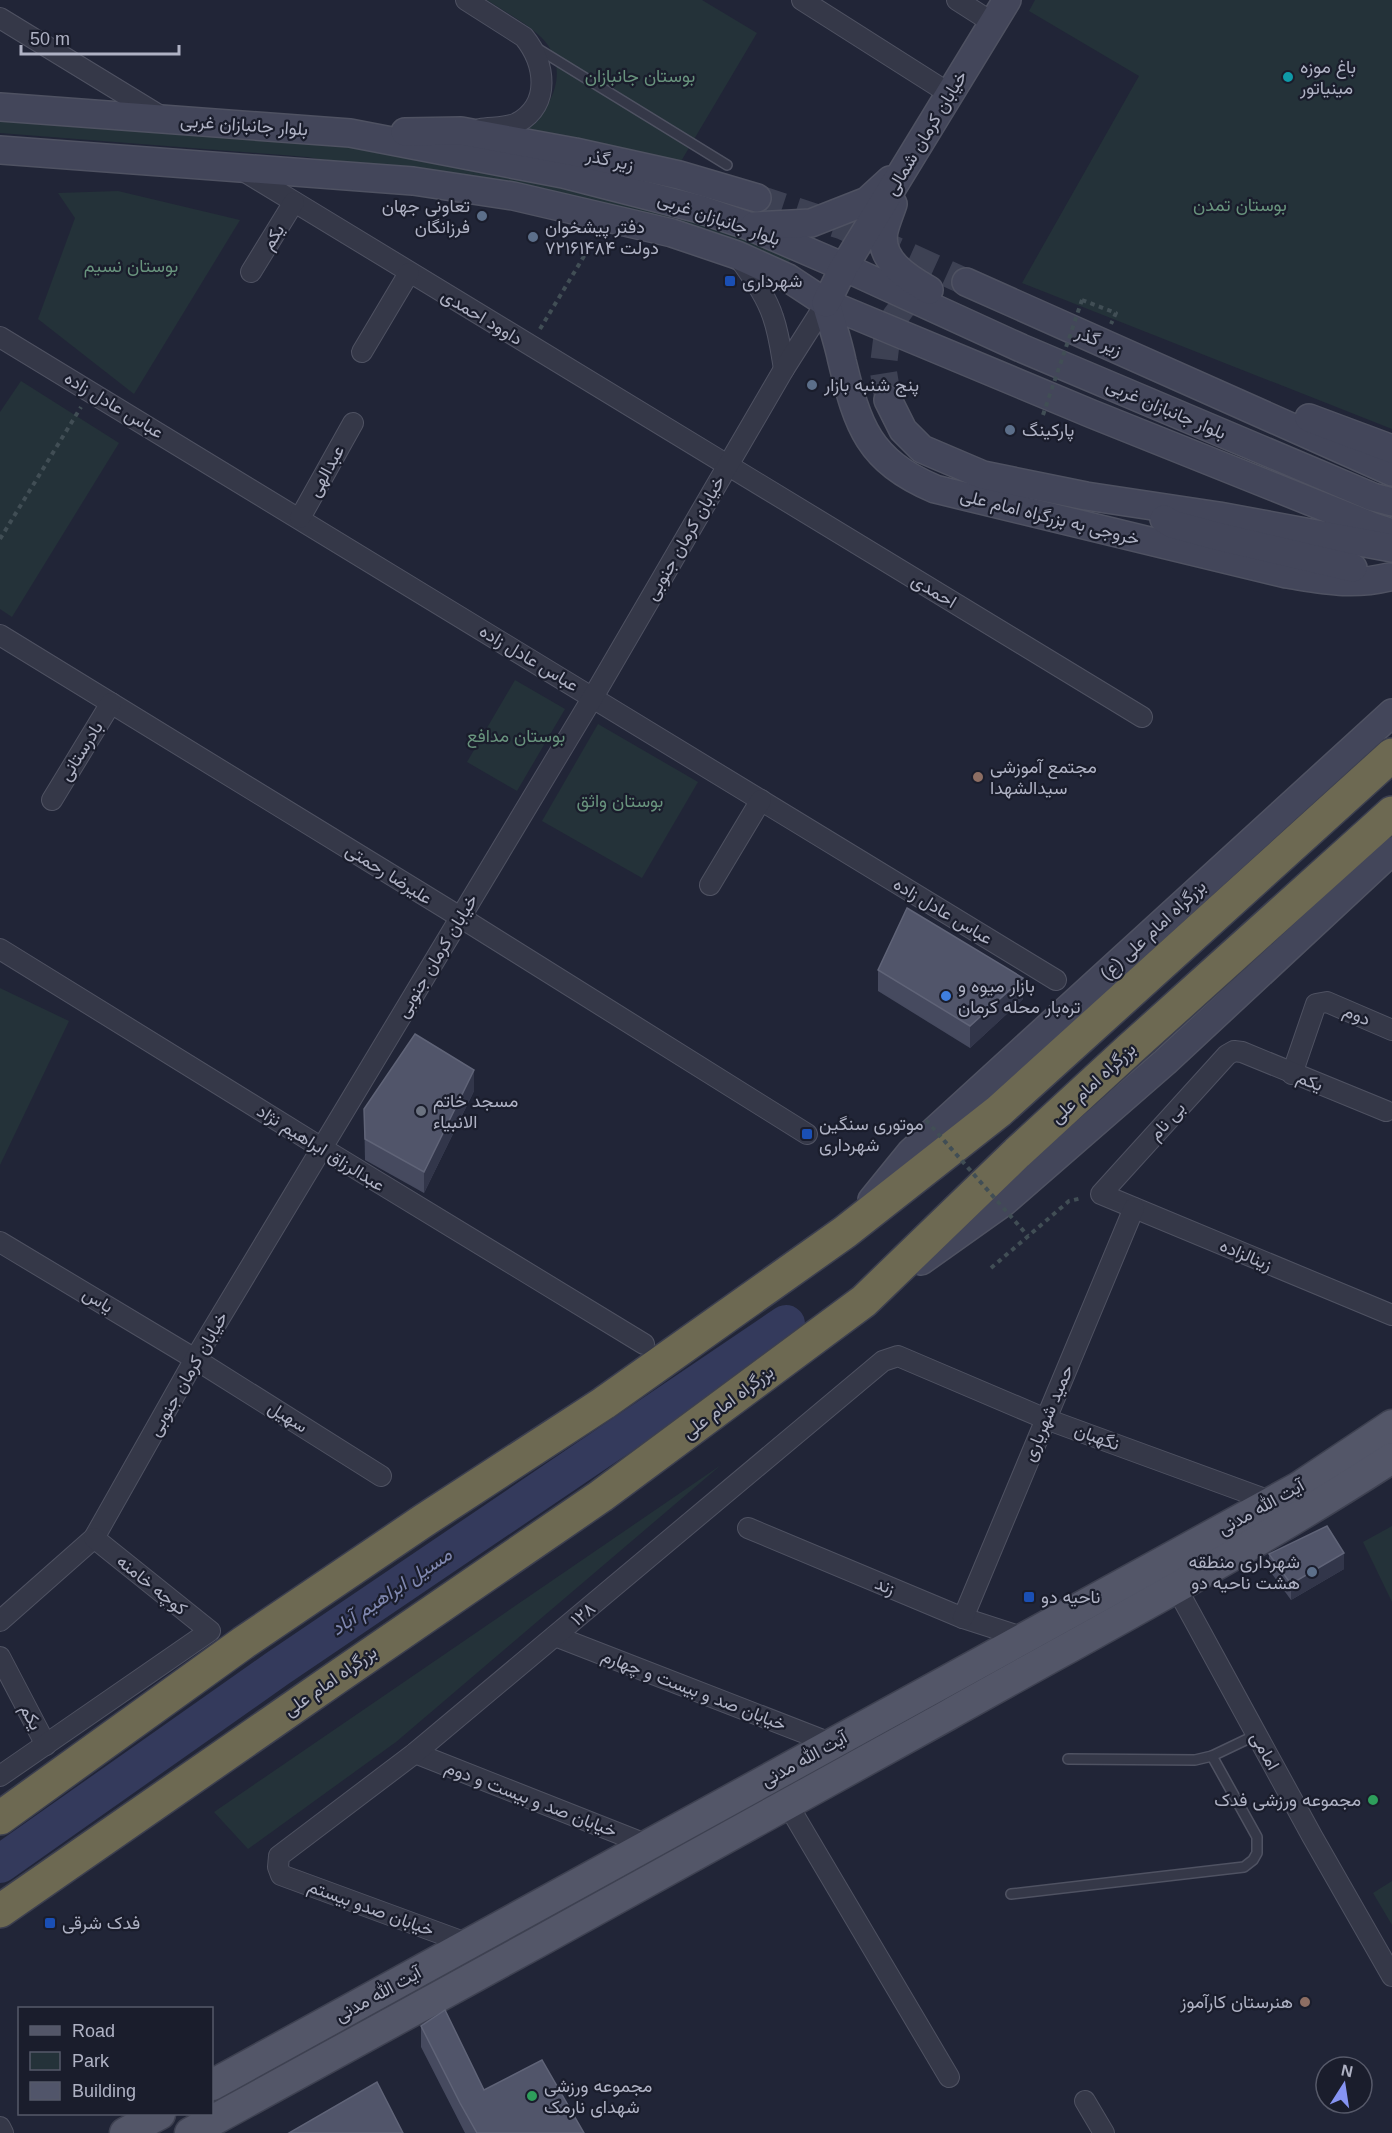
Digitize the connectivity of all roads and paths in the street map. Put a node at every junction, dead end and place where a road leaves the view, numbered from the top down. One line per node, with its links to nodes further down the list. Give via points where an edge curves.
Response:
1 (466, 0): 7 (street)
2 (802, 0): 8 (street)
3 (957, 0): 6 (street)
4 (1007, 0): 6 (main road, خیابان کرمان شمالی)
5 (0, 18): 10 (street)
6 (993, 23): 8 (main road, خیابان کرمان شمالی)
7 (529, 43): 11 (street, via 542,72 543,85 535,107 516,124); 14 (lane)
8 (950, 94): 15 (main road, خیابان کرمان شمالی)
9 (0, 107): 10 (main road, بلوار جانبازان غربی)
10 (166, 120): 12 (main road, بلوار جانبازان غربی)
11 (461, 131): 12 (main road, زیر گذر); 17 (main road, زیر گذر, via 679,175)
12 (350, 133): 20 (main road, بلوار جانبازان غربی, via 562,174)
13 (0, 150): 16 (main road, بلوار جانبازان غربی)
14 (727, 165)
15 (906, 165): 20 (main road, via 867,201 812,223); 22 (main road, خیابان کرمان شمالی); 30 (main road, via 884,230 885,248 894,264 908,279 978,317)
16 (237, 167): 18 (street, داوود احمدی); 19 (main road, بلوار جانبازان غربی, via 413,181)
17 (757, 198)
18 (294, 202): 23 (street, یکم); 24 (street, داوود احمدی)
19 (607, 216): 21 (main road, بلوار جانبازان غربی); 29 (path)
20 (749, 226): 22 (main road, بلوار جانبازان غربی)
21 (737, 255): 26 (main road, بلوار جانبازان غربی, via 788,278); 32 (street, via 773,315)
22 (844, 267): 26 (main road, خیابان کرمان جنوبی); 30 (main road, بلوار جانبازان غربی)
23 (251, 272)
24 (410, 273): 29 (street, داوود احمدی); 31 (street)
25 (966, 282): 35 (main road, زیر گذر)
26 (826, 303): 32 (street, خیابان کرمان جنوبی); 44 (main road, بلوار جانبازان غربی); 47 (main road, خروجی به بزرگراه امام علی, via 854,411 863,430 889,461 912,479 935,489 1286,574 1365,583)
27 (1116, 313): 36 (path, bridge, via 1082,300)
28 (0, 337): 33 (street, عباس عادل زاده)
29 (530, 346): 39 (street, داوود احمدی)
30 (1021, 348): 41 (main road, بلوار جانبازان غربی)
31 (362, 352)
32 (784, 369): 39 (street, خیابان کرمان جنوبی)
33 (91, 391): 43 (street, عباس عادل زاده); 45 (path)
34 (888, 400): 42 (main road, via 903,430 922,449 983,475)
35 (1232, 401): 38 (main road, via 1291,412); 40 (main road, بلوار جانبازان غربی)
36 (1043, 415)
37 (353, 423): 43 (street, عبدالهی)
38 (1392, 448)
39 (727, 466): 49 (street, خیابان کرمان جنوبی); 52 (street, احمدی)
40 (1392, 472)
41 (1392, 502)
42 (1140, 503): 46 (main road); 47 (main road, via 1172,524)
43 (300, 518): 49 (street, عباس عادل زاده)
44 (1392, 533)
45 (0, 539)
46 (1392, 548)
47 (1391, 577)
48 (0, 635): 50 (street, علیرضا رحمتی)
49 (592, 697): 55 (street, عباس عادل زاده); 59 (street, خیابان کرمان جنوبی)
50 (111, 703): 54 (street, بادرستانی); 59 (street, علیرضا رحمتی)
51 (1392, 713): 72 (main road, بزرگراه امام علی (ع), via 911,1152)
52 (1142, 717)
53 (1392, 755): 72 (highway, via 999,1111)
54 (52, 800)
55 (761, 800): 58 (street); 61 (street, عباس عادل زاده)
56 (1392, 813): 76 (highway, بزرگراه امام علی, via 1026,1145)
57 (1392, 850): 76 (main road, via 1165,1062 1004,1202)
58 (710, 885)
59 (460, 917): 67 (street, علیرضا رحمتی); 68 (street, خیابان کرمان جنوبی)
60 (0, 949): 68 (street, عبدالرزاق ابراهیم نژاد)
61 (1056, 980)
62 (1392, 1030): 64 (street, دوم, via 1327,1002 1316,1004)
63 (1234, 1051): 64 (street, یکم); 69 (street, بی نام)
64 (1292, 1074): 65 (street, یکم)
65 (1386, 1111)
66 (926, 1120): 73 (path, bridge)
67 (807, 1134)
68 (322, 1149): 78 (street, عبدالرزاق ابراهیم نژاد); 80 (street, خیابان کرمان جنوبی)
69 (1101, 1194): 71 (street, زینالزاده)
70 (1069, 1201): 73 (path)
71 (1134, 1208): 77 (street, زینالزاده); 81 (street, حمید شهریاری)
72 (846, 1232): 102 (highway, via 604,1403 243,1643)
73 (1028, 1236): 75 (path)
74 (0, 1242): 80 (street, یاس)
75 (992, 1268)
76 (864, 1302): 106 (highway, بزرگراه امام علی, via 601,1496)
77 (1392, 1315)
78 (644, 1344)
79 (889, 1358): 81 (street, نگهبان, via 898,1356); 91 (street, ۱۲۸)
80 (195, 1359): 84 (street, سهیل); 87 (street, خیابان کرمان جنوبی)
81 (1046, 1419): 85 (street, نگهبان); 89 (street, حمید شهریاری)
82 (1392, 1425): 85 (main road, آیت الله مدنی)
83 (1392, 1458): 88 (main road, آیت الله مدنی, via 1318,1506)
84 (381, 1476)
85 (1273, 1502): 88 (main road, آیت الله مدنی)
86 (748, 1528): 89 (street, زند)
87 (94, 1538): 90 (street, خیابان کرمان جنوبی); 96 (street, کوچه خامنه, via 210,1631)
88 (1169, 1575): 92 (main road, آیت الله مدنی); 94 (street, امامی); 101 (main road)
89 (963, 1618): 92 (street, زند)
90 (0, 1621)
91 (555, 1636): 95 (street, خیابان صد و بیست و چهارم); 97 (street, ۱۲۸)
92 (1025, 1638): 95 (main road, آیت الله مدنی)
93 (0, 1657): 96 (street, یکم)
94 (1256, 1735): 98 (lane); 108 (street, امامی)
95 (833, 1743): 103 (main road, آیت الله مدنی)
96 (46, 1745): 100 (street)
97 (415, 1753): 103 (street, خیابان صد و بیست و دوم); 104 (street, ۱۲۸, via 279,1856)
98 (1212, 1756): 99 (lane, via 1195,1760); 105 (lane, via 1257,1837 1257,1853 1244,1867)
99 (1068, 1759)
100 (0, 1776)
101 (788, 1805): 109 (street); 116 (main road)
102 (0, 1818)
103 (648, 1845): 107 (main road, آیت الله مدنی)
104 (278, 1867): 107 (street, خیابان صدو بیستم, via 281,1875)
105 (1011, 1894)
106 (0, 1911)
107 (469, 1944): 110 (main road, آیت الله مدنی)
108 (1392, 1976)
109 (949, 2077)
110 (213, 2084)
111 (1085, 2101): 117 (street)
112 (158, 2115): 115 (main road)
113 (0, 2127): 114 (street)
114 (3, 2133)
115 (125, 2133)
116 (190, 2133)
117 (1104, 2133)

